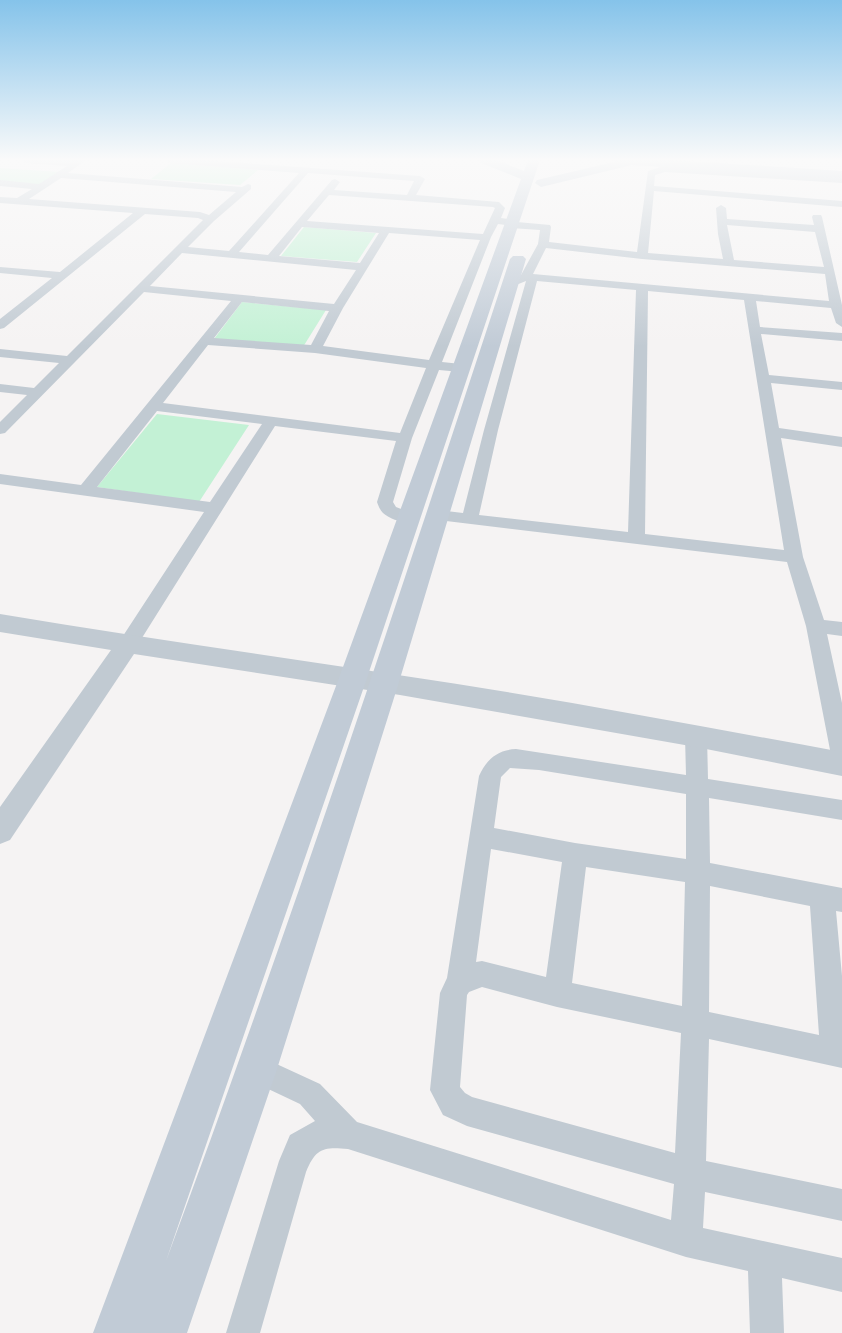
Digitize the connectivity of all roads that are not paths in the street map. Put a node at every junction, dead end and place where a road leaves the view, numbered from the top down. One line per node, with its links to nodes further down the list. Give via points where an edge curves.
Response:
1 (128, 222): 22 (street)
2 (207, 222): 14 (street)
3 (260, 222): 15 (street)
4 (645, 222): 16 (street)
5 (722, 222): 18 (street)
6 (725, 222): 10 (street)
7 (819, 222): 10 (street)
8 (512, 223): 12 (street); 13 (street, via 546,227); 23 (main road); 41 (main road)
9 (300, 224): 11 (street); 17 (street)
10 (821, 229): 21 (street)
11 (386, 230): 12 (street); 19 (street)
12 (486, 237): 40 (street)
13 (543, 244): 16 (street); 23 (street)
14 (180, 250): 15 (street); 24 (street)
15 (232, 254): 17 (street)
16 (642, 256): 18 (street)
17 (271, 258): 19 (street)
18 (729, 263): 21 (street)
19 (363, 266): 29 (street)
20 (0, 270): 22 (street)
21 (830, 271): 28 (street)
22 (61, 276): 31 (street)
23 (523, 280): 25 (street); 55 (main road); 57 (street)
24 (140, 288): 26 (street); 39 (street)
25 (642, 288): 27 (street); 58 (street)
26 (240, 297): 29 (street); 36 (street)
27 (749, 298): 28 (street); 34 (street)
28 (836, 305): 32 (street)
29 (337, 308): 37 (street)
30 (0, 309): 31 (street)
31 (18, 311): 33 (street)
32 (842, 323)
33 (0, 325)
34 (754, 330): 35 (street); 42 (street)
35 (842, 337)
36 (206, 341): 37 (street); 46 (street)
37 (315, 349): 40 (street)
38 (0, 354): 39 (street)
39 (70, 360): 45 (street)
40 (434, 365): 41 (street); 50 (street)
41 (461, 368): 56 (main road)
42 (763, 378): 43 (street); 49 (street)
43 (842, 386)
44 (0, 388): 45 (street)
45 (37, 392): 48 (street)
46 (152, 406): 47 (street); 53 (street)
47 (271, 421): 50 (street); 54 (street)
48 (0, 430)
49 (773, 432): 51 (street); 59 (street)
50 (405, 438): 56 (street, via 385,502 390,510)
51 (842, 442)
52 (0, 479): 53 (street)
53 (86, 490): 54 (street)
54 (214, 508): 63 (street)
55 (438, 515): 57 (street); 64 (main road)
56 (408, 518): 64 (main road)
57 (470, 519): 58 (street)
58 (636, 538): 59 (street)
59 (794, 557): 61 (street)
60 (0, 623): 63 (street)
61 (816, 626): 62 (street); 66 (street)
62 (842, 629)
63 (128, 644): 64 (street); 69 (street)
64 (369, 680): 65 (street); 80 (main road); 87 (main road)
65 (696, 736): 67 (street); 68 (street)
66 (842, 755)
67 (842, 764)
68 (698, 786): 70 (street); 72 (street, via 539,761 502,760 494,766 490,776); 74 (street)
69 (8, 804): 71 (street)
70 (842, 810)
71 (0, 831)
72 (481, 836): 73 (street); 76 (street)
73 (575, 854): 74 (street); 77 (street)
74 (697, 872): 75 (street); 78 (street)
75 (832, 898): 79 (street)
76 (460, 981): 77 (street, via 482,974); 82 (street, via 454,993 445,1090 454,1104 467,1111)
77 (557, 992): 78 (street)
78 (695, 1023): 79 (street); 82 (street)
79 (839, 1054)
80 (257, 1069): 81 (street, via 310,1094); 88 (main road)
81 (348, 1134): 84 (street); 89 (street, via 324,1132 301,1146 290,1172)
82 (690, 1173): 83 (street); 84 (street)
83 (842, 1205)
84 (686, 1240): 85 (street)
85 (764, 1258): 86 (street); 90 (street)
86 (842, 1275)
87 (117, 1333)
88 (163, 1333)
89 (243, 1333)
90 (767, 1333)

